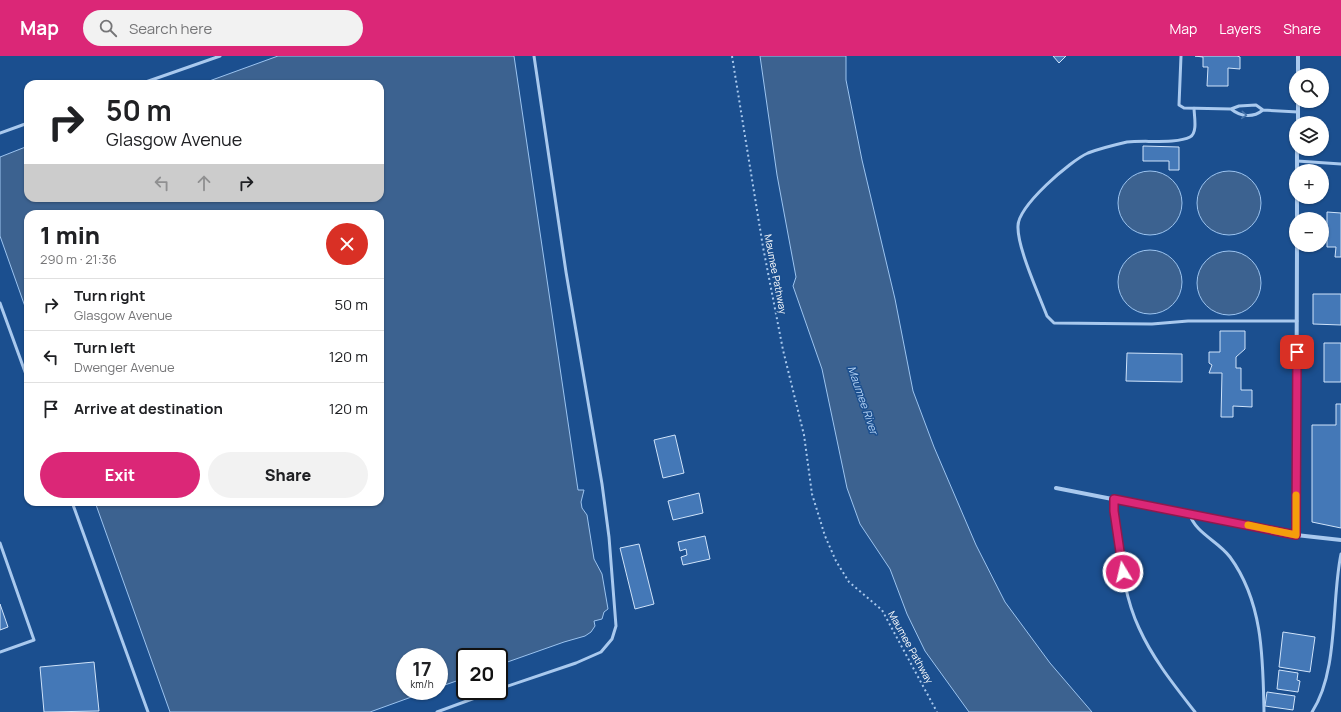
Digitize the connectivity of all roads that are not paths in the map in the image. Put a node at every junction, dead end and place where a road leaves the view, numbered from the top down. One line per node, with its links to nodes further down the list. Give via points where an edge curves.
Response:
1 (220, 56): 6 (lane)
2 (534, 56): 31 (lane, via 566,272 602,484 616,626 612,639 601,652)
3 (1181, 56): 7 (lane, via 1179,105)
4 (1298, 56): 5 (street)
5 (1298, 68)
6 (151, 80)
7 (1194, 108): 9 (lane); 20 (lane, via 1194,132 1191,137 1128,142 1088,154 1069,165 1040,191 1023,212 1018,225 1020,241 1047,316 1054,323)
8 (1298, 108): 11 (street)
9 (1231, 109): 10 (lane, via 1256,105); 10 (lane, one-way to 10, via 1239,115 1256,115)
10 (1263, 110): 11 (lane)
11 (1298, 112): 12 (street)
12 (1298, 116)
13 (24, 124): 14 (lane)
14 (0, 133)
15 (1298, 156): 16 (street)
16 (1298, 162): 17 (lane)
17 (1341, 164)
18 (1297, 252): 20 (street)
19 (0, 303): 21 (lane)
20 (1297, 321): 26 (street)
21 (24, 369)
22 (1056, 488): 23 (street)
23 (1114, 499): 25 (street); 35 (lane, via 1126,587 1139,627 1165,674)
24 (73, 506): 33 (lane)
25 (1189, 513): 26 (street); 36 (lane, via 1202,534 1228,554 1243,575 1257,617 1263,657)
26 (1296, 535): 27 (street)
27 (1341, 540)
28 (0, 543): 30 (lane, via 34,640)
29 (1341, 554): 37 (lane, via 1328,661 1320,700)
30 (0, 652)
31 (508, 686)
32 (470, 700): 34 (lane)
33 (148, 712)
34 (437, 712)
35 (1195, 712)
36 (1264, 712)
37 (1312, 712)

